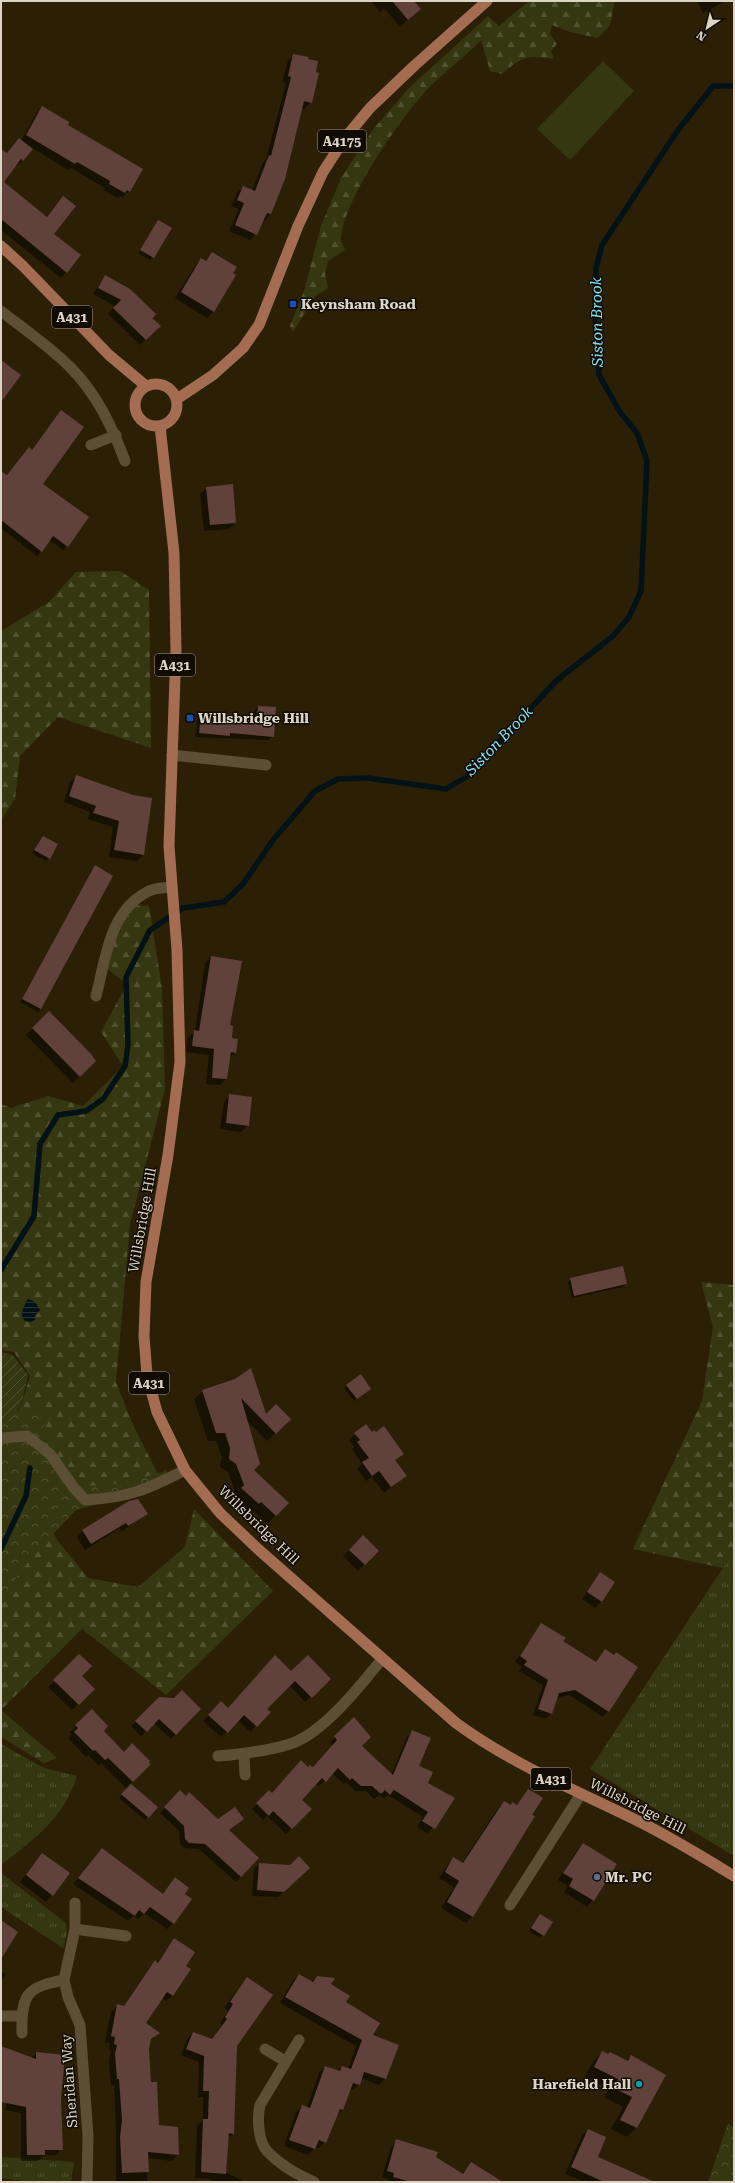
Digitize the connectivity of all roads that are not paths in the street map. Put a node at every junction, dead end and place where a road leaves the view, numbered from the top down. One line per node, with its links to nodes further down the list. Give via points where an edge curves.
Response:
1 (487, 1): 5 (main road, A4175, via 370,108 345,138 323,172 258,325 243,348 213,375)
2 (1, 246): 4 (main road, A431, via 109,355)
3 (1, 312): 7 (street, via 70,367 89,389)
4 (146, 386): 5 (main road, via 163,384 174,393); 6 (main road, via 141,388 134,400 136,414 148,425)
5 (177, 400): 6 (main road, via 174,416)
6 (160, 426): 10 (main road, A431, via 174,553 176,650)
7 (116, 436): 8 (street); 9 (street)
8 (91, 445)
9 (125, 461)
10 (172, 755): 11 (street); 12 (main road, A431, via 169,846)
11 (266, 765)
12 (171, 886): 13 (street, via 148,891 129,904 114,926); 15 (main road, Willsbridge Hill / A431, via 177,950 180,1062 168,1156 146,1282 144,1336 147,1375 157,1412)
13 (96, 996)
14 (1, 1438): 15 (street, via 27,1436 50,1454 85,1500 111,1498 145,1490)
15 (185, 1470): 16 (main road, Willsbridge Hill / A431, via 231,1523)
16 (382, 1660): 17 (street, via 357,1690 318,1728 294,1743); 20 (main road, Willsbridge Hill / A431, via 477,1738)
17 (244, 1754): 18 (street); 19 (street)
18 (218, 1756)
19 (245, 1775)
20 (581, 1794): 21 (main road, Willsbridge Hill / A431, via 642,1823); 23 (street)
21 (734, 1876)
22 (75, 1903): 24 (street, Sheridan Way)
23 (510, 1906)
24 (75, 1929): 25 (street); 26 (street, Sheridan Way)
25 (126, 1936)
26 (64, 1980): 28 (street, via 34,1988 23,2005); 33 (street, Sheridan Way, via 80,2025 88,2136)
27 (1, 2016): 28 (street)
28 (21, 2016): 29 (street)
29 (22, 2033)
30 (298, 2040): 32 (street)
31 (265, 2049): 32 (street)
32 (285, 2061): 34 (street, via 260,2105 258,2126 266,2150 299,2175)
33 (87, 2182)
34 (314, 2182)

